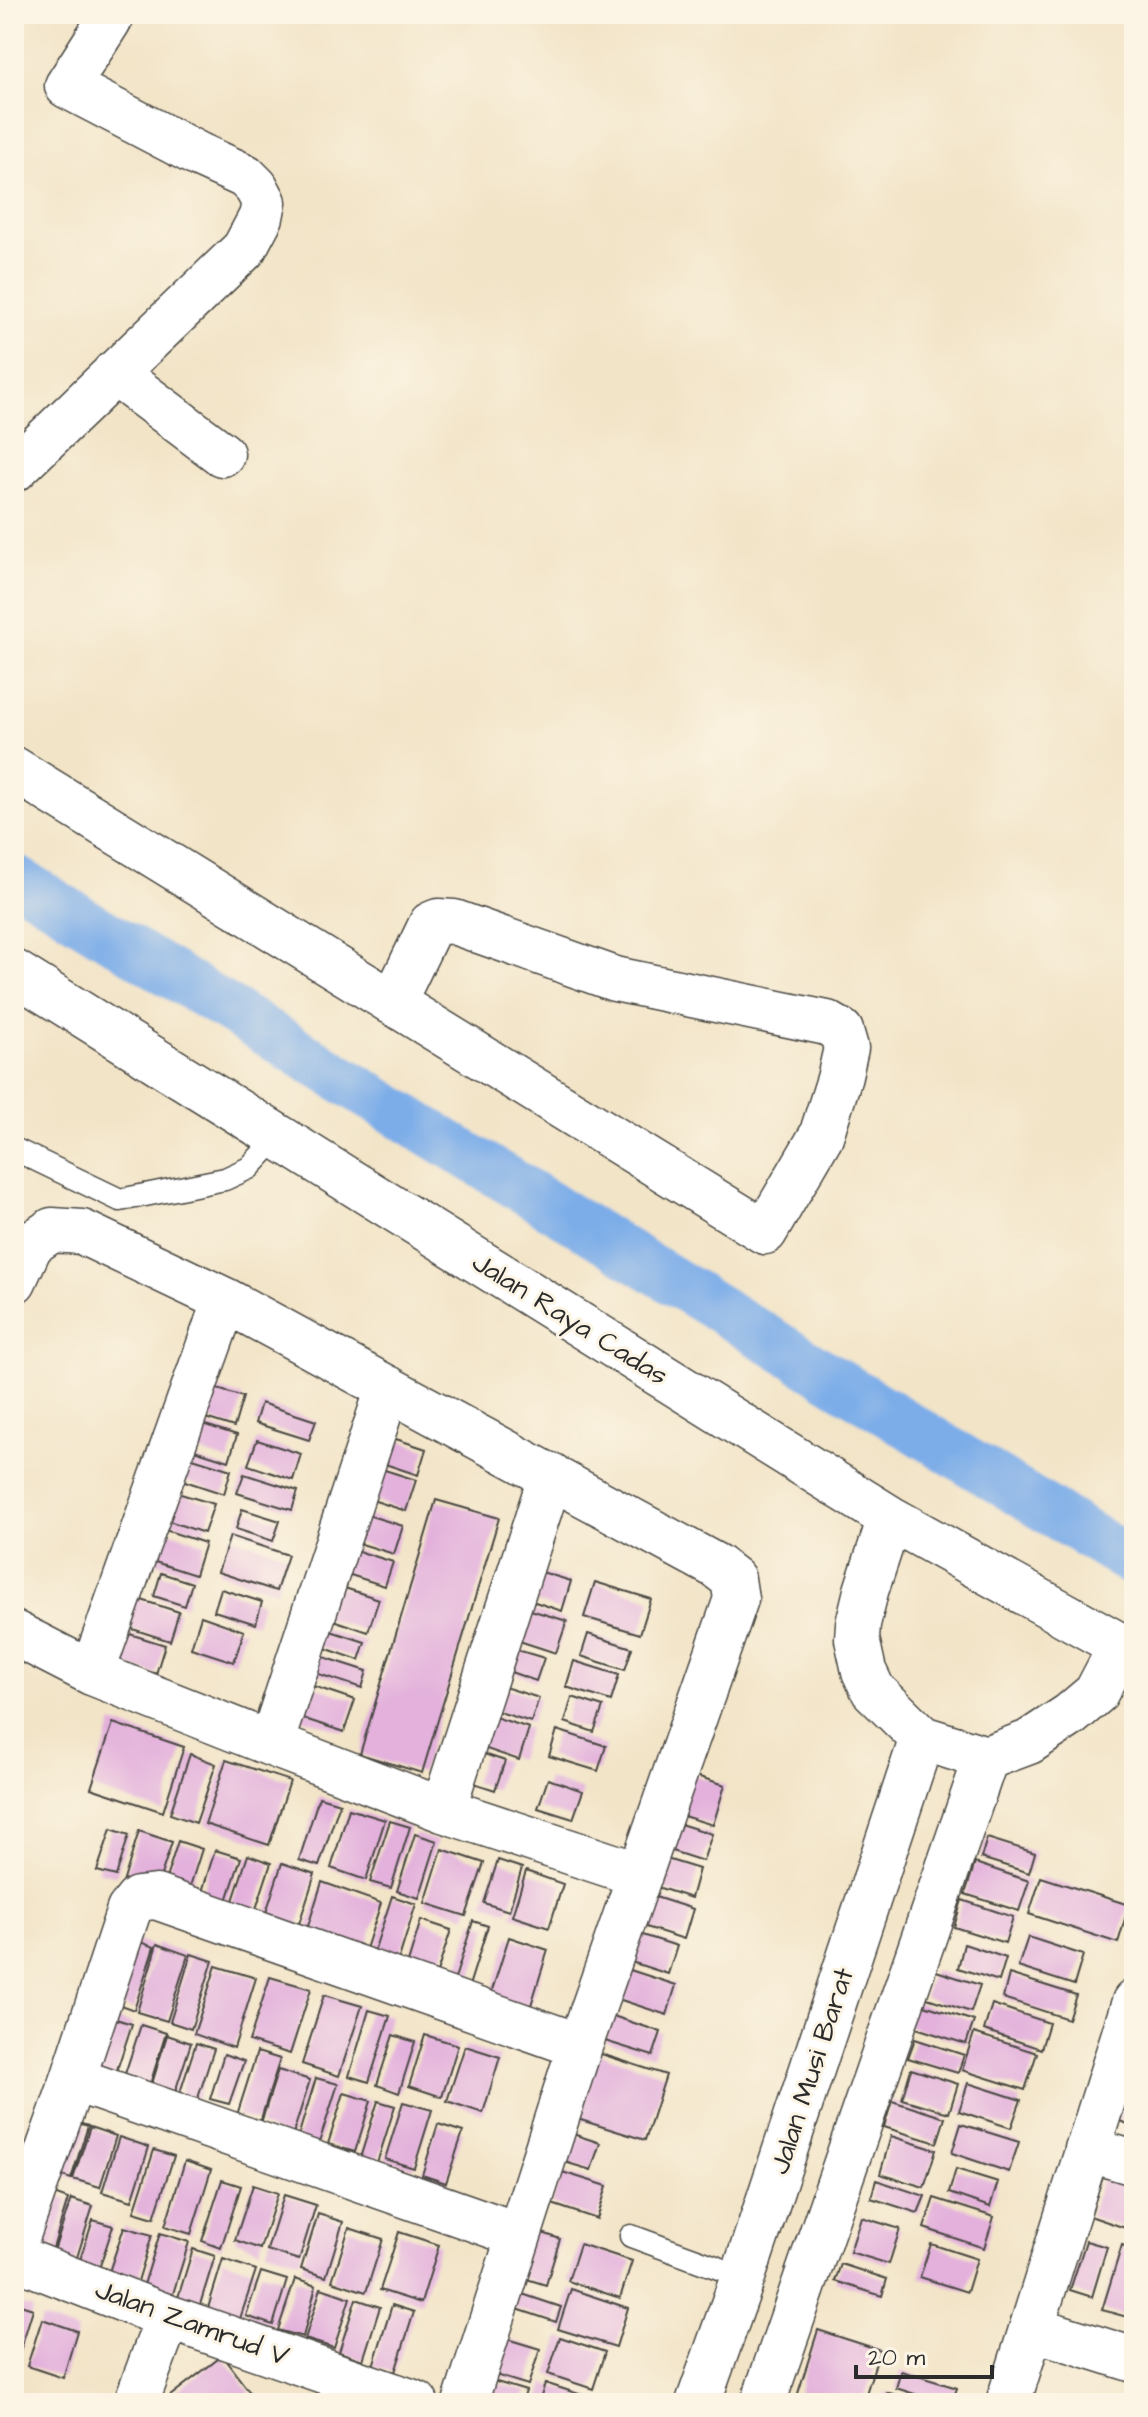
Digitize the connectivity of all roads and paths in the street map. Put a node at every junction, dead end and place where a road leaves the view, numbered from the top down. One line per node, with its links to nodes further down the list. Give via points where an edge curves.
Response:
1 (113, 14): 2 (street, via 67,86 245,176 264,202 244,249)
2 (114, 373): 3 (street); 4 (street)
3 (222, 454)
4 (14, 470)
5 (14, 769): 7 (street)
6 (14, 972): 8 (street, Jalan Raya Cadas)
7 (393, 1003): 7 (street, via 765,1232 821,1136 846,1048 841,1031 827,1023 615,979 454,922 431,924)
8 (278, 1137): 9 (lane, via 249,1168 225,1179 120,1200); 14 (street, Jalan Raya Cadas)
9 (16, 1150)
10 (14, 1281): 11 (street, via 31,1244 52,1230 82,1232)
11 (225, 1300): 12 (street); 17 (street)
12 (388, 1388): 13 (street); 19 (street)
13 (551, 1475): 21 (street); 22 (street, via 733,1579 736,1599)
14 (890, 1518): 16 (street, Jalan Raya Cadas); 18 (street, via 858,1624 859,1648 873,1690)
15 (14, 1633): 17 (street)
16 (1127, 1649): 20 (street, via 1096,1693 1070,1715 1029,1742)
17 (92, 1673): 19 (street)
18 (922, 1738): 20 (street); 32 (street, Jalan Musi Barat)
19 (271, 1744): 21 (street)
20 (986, 1758): 40 (street)
21 (443, 1810): 22 (street)
22 (640, 1875): 24 (street)
23 (1134, 2002): 26 (street)
24 (580, 2046): 25 (street, via 156,1897 138,1899 129,1910); 28 (street)
25 (73, 2079): 28 (street); 30 (street)
26 (1087, 2149): 27 (street); 34 (street)
27 (1134, 2163)
28 (519, 2235): 38 (street)
29 (631, 2236): 32 (lane)
30 (14, 2246)
31 (14, 2257): 33 (street, Jalan Zamrud V)
32 (743, 2277): 39 (street, Jalan Musi Barat)
33 (168, 2317): 36 (street); 37 (street, Jalan Zamrud V)
34 (1032, 2328): 35 (street); 41 (street)
35 (1134, 2360)
36 (136, 2403)
37 (416, 2403)
38 (465, 2403)
39 (698, 2403)
40 (763, 2403)
41 (1008, 2403)

